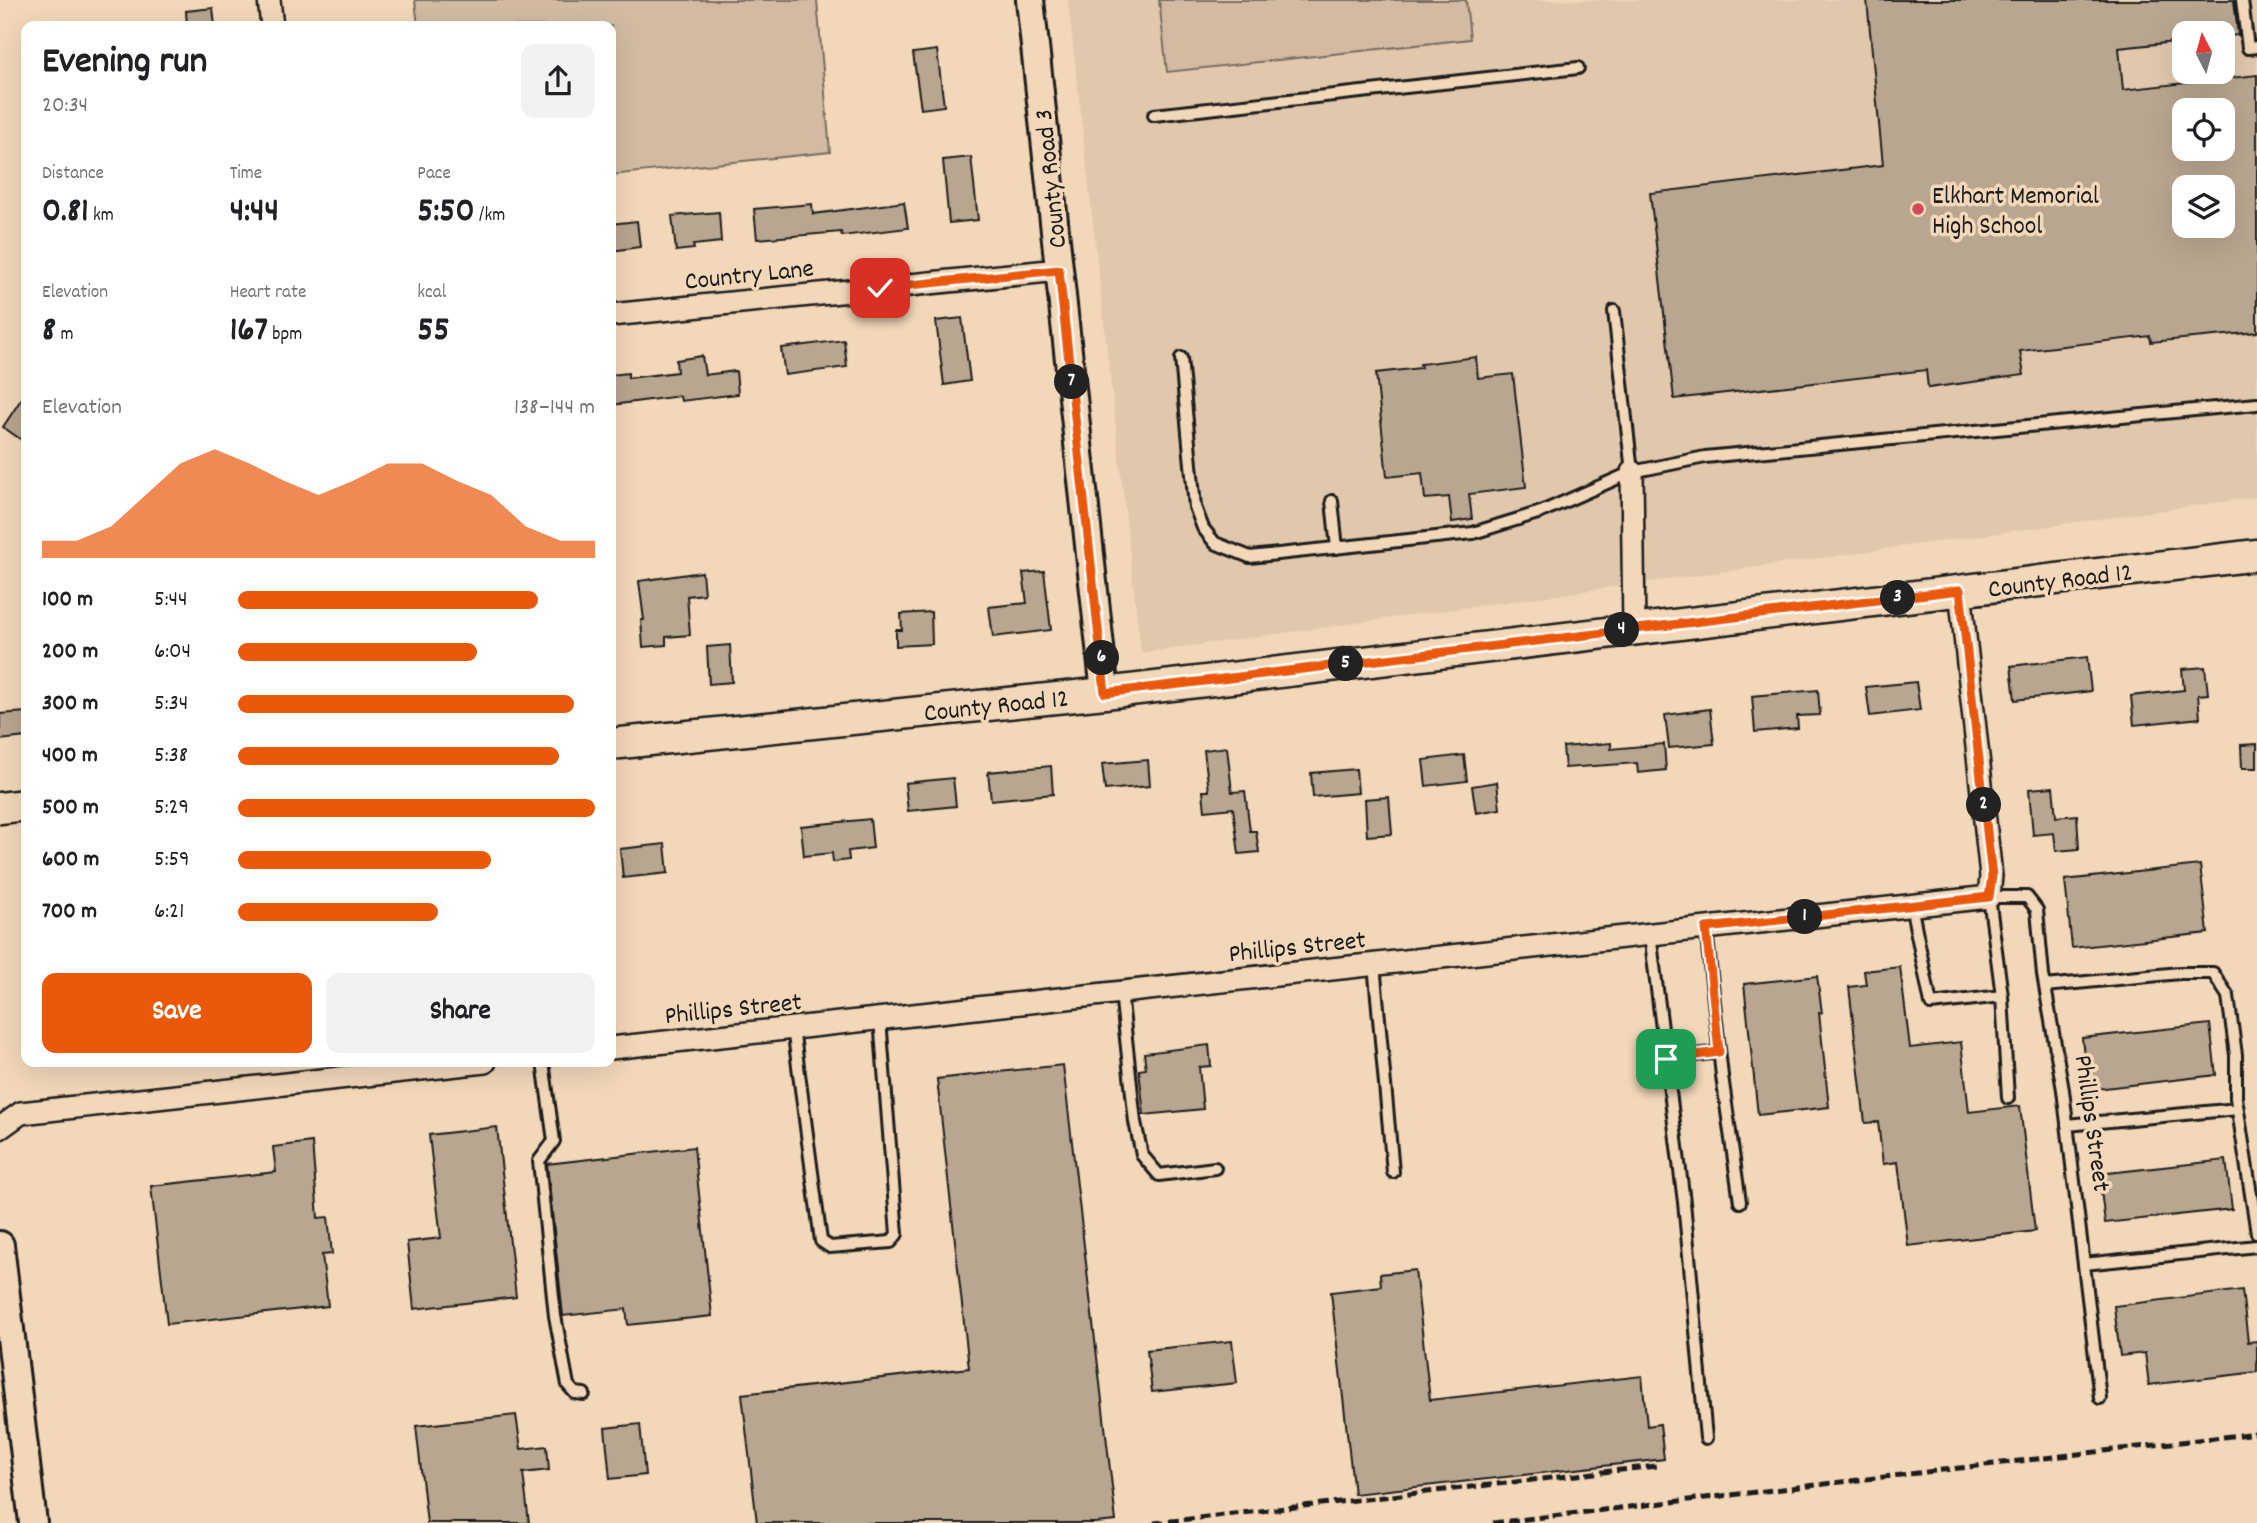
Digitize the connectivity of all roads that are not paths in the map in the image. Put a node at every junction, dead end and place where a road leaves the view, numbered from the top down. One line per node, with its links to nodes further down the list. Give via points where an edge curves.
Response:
1 (269, 0): 4 (street)
2 (1030, 0): 8 (street, County Road 3)
3 (2242, 0): 5 (lane, via 2248,48)
4 (271, 21)
5 (2257, 47)
6 (1578, 68): 7 (lane)
7 (1154, 115)
8 (1059, 270): 10 (street, Country Lane); 19 (street, County Road 3)
9 (1614, 311): 13 (lane)
10 (616, 314)
11 (1181, 358): 15 (lane, via 1195,507 1215,543 1250,557)
12 (2257, 404): 13 (lane, via 1705,457)
13 (1632, 472): 15 (lane, via 1541,512 1474,533); 18 (street)
14 (1332, 501): 15 (lane)
15 (1337, 548)
16 (2257, 555): 17 (main road, County Road 12)
17 (1960, 590): 18 (main road, County Road 12); 23 (street)
18 (1634, 629): 19 (main road, County Road 12)
19 (1105, 693): 20 (main road, County Road 12)
20 (616, 743)
21 (21, 806): 22 (main road)
22 (0, 808)
23 (1990, 886): 24 (street, Phillips Street); 28 (lane, Phillips Street, via 2027,897 2037,910); 30 (lane)
24 (1911, 905): 25 (street, Phillips Street); 30 (lane, via 1931,1004)
25 (1706, 928): 26 (street, Phillips Street); 34 (lane)
26 (1650, 934): 27 (street, Phillips Street); 35 (lane)
27 (1374, 964): 29 (street, Phillips Street); 43 (lane)
28 (2045, 986): 39 (lane, via 2213,973 2228,996); 40 (lane, Phillips Street)
29 (1121, 992): 31 (street, Phillips Street); 42 (lane, via 1142,1156 1159,1175)
30 (2002, 996): 38 (lane)
31 (880, 1019): 32 (street, Phillips Street); 32 (lane, via 897,1234 891,1242 830,1247 821,1241)
32 (793, 1028): 33 (street, Phillips Street)
33 (616, 1047)
34 (1719, 1052): 35 (lane); 44 (lane)
35 (1666, 1059): 51 (lane)
36 (440, 1067): 41 (street, via 21,1114)
37 (544, 1067): 49 (lane, via 554,1141 539,1161 555,1316 568,1385 575,1393)
38 (2008, 1098)
39 (2238, 1109): 40 (lane); 45 (lane)
40 (2067, 1125): 48 (lane, Phillips Street)
41 (0, 1128)
42 (1215, 1168)
43 (1394, 1171)
44 (1740, 1202)
45 (2257, 1233)
46 (0, 1245): 52 (street)
47 (2257, 1247): 48 (lane)
48 (2084, 1264): 50 (lane, Phillips Street)
49 (584, 1394)
50 (2101, 1398)
51 (1706, 1438)
52 (33, 1523)

